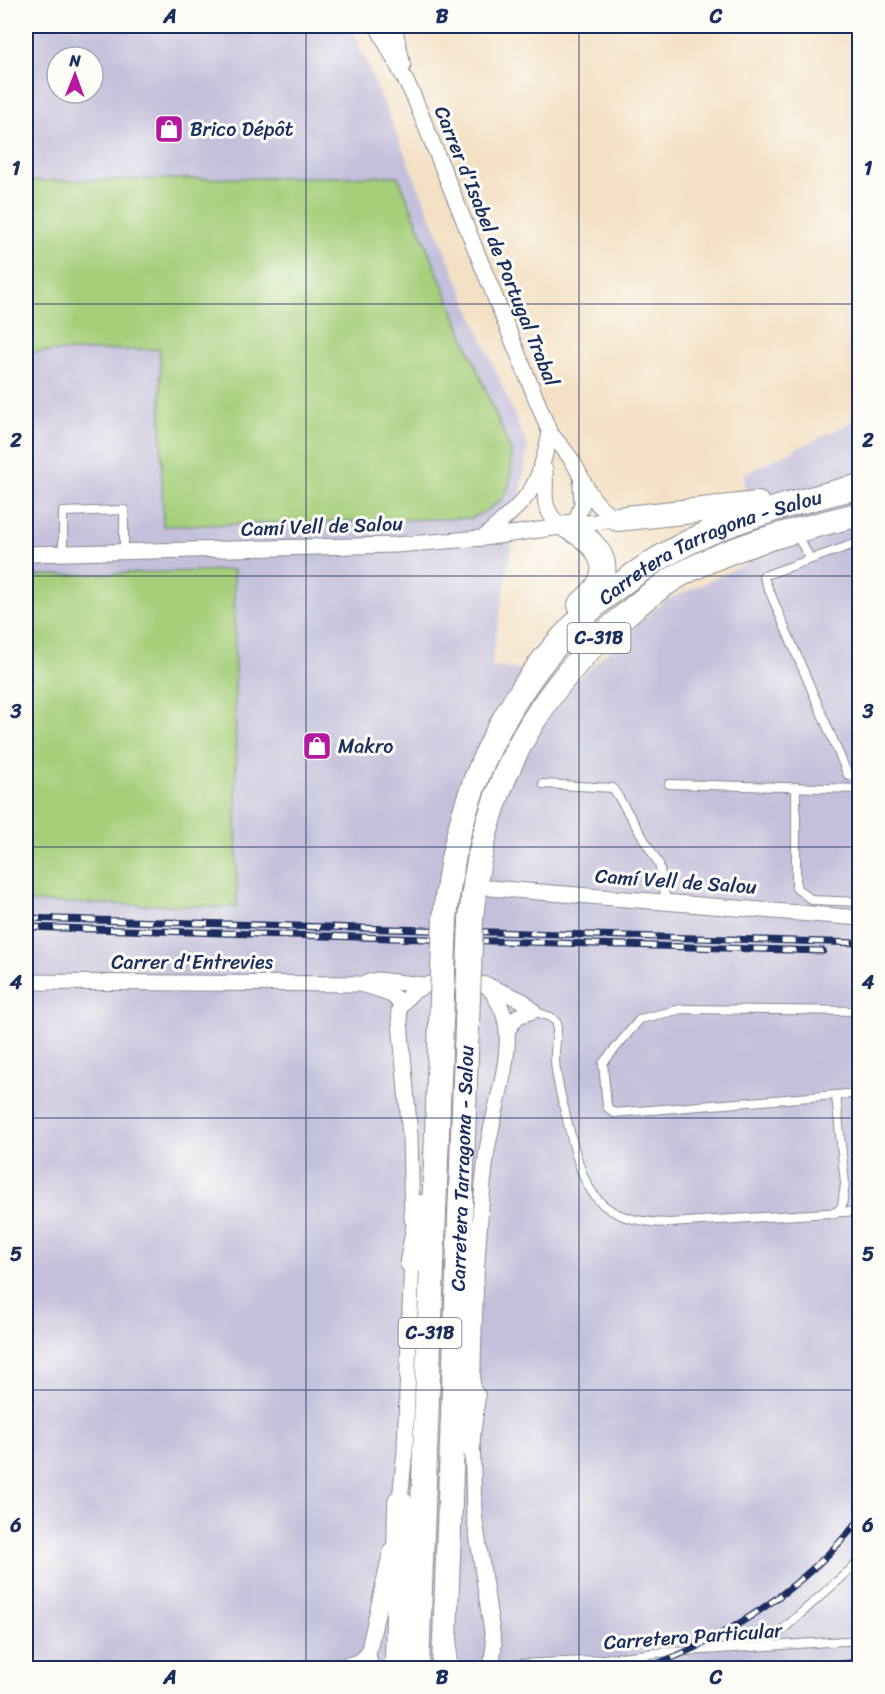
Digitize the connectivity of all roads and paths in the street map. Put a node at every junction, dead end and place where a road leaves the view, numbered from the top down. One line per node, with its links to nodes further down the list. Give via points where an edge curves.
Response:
1 (364, 26): 4 (street)
2 (377, 26): 4 (street, Carrer d'Isabel de Portugal Trabal)
3 (394, 26): 5 (street, Carrer d'Isabel de Portugal Trabal)
4 (386, 47): 5 (street, Carrer d'Isabel de Portugal Trabal)
5 (405, 75): 6 (street, Carrer d'Isabel de Portugal Trabal)
6 (550, 433): 7 (street); 8 (street, Carrer d'Isabel de Portugal Trabal, via 570,457)
7 (544, 461): 13 (street, via 547,511); 15 (street, via 529,497)
8 (581, 481): 12 (street, Carrer d'Isabel de Portugal Trabal, via 602,511); 13 (street, via 582,504)
9 (860, 486): 10 (highway, Carretera Tarragona - Salou / C-31B)
10 (826, 495): 12 (highway); 21 (highway, Carretera Tarragona - Salou / C-31B, via 753,515 669,553 604,599)
11 (858, 514): 14 (highway, Carretera Tarragona - Salou / C-31B); 16 (lane)
12 (617, 519): 13 (street, Camí Vell de Salou)
13 (567, 527): 15 (street, Camí Vell de Salou); 21 (highway, via 594,545 602,561 602,578 558,628)
14 (793, 531): 20 (lane); 27 (highway, Carretera Tarragona - Salou / C-31B, via 728,552 670,580 634,607 576,661 547,698 500,785 479,854)
15 (483, 538): 17 (street, Camí Vell de Salou, via 396,545)
16 (859, 542): 20 (lane)
17 (124, 552): 18 (street, Camí Vell de Salou); 18 (lane, via 124,510 63,512)
18 (63, 553): 19 (street, Camí Vell de Salou)
19 (26, 554)
20 (811, 559): 22 (lane, via 763,576 848,775)
21 (541, 661): 33 (highway, Carretera Tarragona - Salou / C-31B, bridge, via 514,701 479,767 453,855 446,920)
22 (860, 775)
23 (543, 784): 28 (lane, via 613,788 659,864)
24 (669, 784): 25 (lane)
25 (796, 788): 26 (lane); 29 (lane, via 796,888 812,900)
26 (860, 789)
27 (481, 892): 28 (street, Camí Vell de Salou); 34 (highway, Carretera Tarragona - Salou / C-31B, bridge, via 471,920)
28 (666, 902): 30 (street, Camí Vell de Salou)
29 (860, 902)
30 (860, 918)
31 (26, 982): 32 (street, Carrer d'Entrevies)
32 (359, 984): 33 (street, Carrer d'Entrevies, via 377,980); 35 (street, Carrer d'Entrevies, via 394,995)
33 (432, 991): 34 (street, Carrer d'Entrevies, via 455,982); 35 (street, via 406,995); 41 (highway, Carretera Tarragona - Salou / C-31B)
34 (478, 991): 36 (street, Carrer d'Entrevies, via 523,1001); 38 (street, C-31B, via 500,1002); 43 (highway, Carretera Tarragona - Salou / C-31B)
35 (402, 1004): 47 (street, C-31B, via 398,1028 410,1136)
36 (533, 1011): 38 (street, via 518,1016); 45 (lane, via 557,1023 556,1074 579,1173 591,1193 609,1209 641,1223)
37 (860, 1011): 40 (lane, via 682,1009 640,1019 603,1063 607,1107 614,1113)
38 (507, 1029): 46 (street, C-31B, via 507,1052 492,1122)
39 (858, 1093): 40 (lane); 42 (lane)
40 (836, 1095): 45 (lane, via 845,1184 842,1206)
41 (438, 1101): 47 (highway); 58 (highway, Carretera Tarragona - Salou / C-31B)
42 (860, 1116)
43 (465, 1126): 46 (highway); 50 (highway, Carretera Tarragona - Salou / C-31B)
44 (860, 1211): 45 (lane)
45 (835, 1214)
46 (476, 1245): 48 (street, C-31B)
47 (412, 1262): 49 (street, C-31B)
48 (472, 1397): 50 (highway, via 464,1467); 55 (street, C-31B, via 474,1514 494,1646)
49 (400, 1502): 54 (street, C-31B); 57 (highway)
50 (449, 1538): 59 (highway, Carretera Tarragona - Salou / C-31B)
51 (860, 1561): 53 (lane)
52 (860, 1640): 53 (lane, Carretera Particular)
53 (764, 1647): 55 (lane, Carretera Particular)
54 (369, 1661): 56 (street)
55 (492, 1667)
56 (337, 1668)
57 (397, 1668)
58 (417, 1668)
59 (444, 1668)

